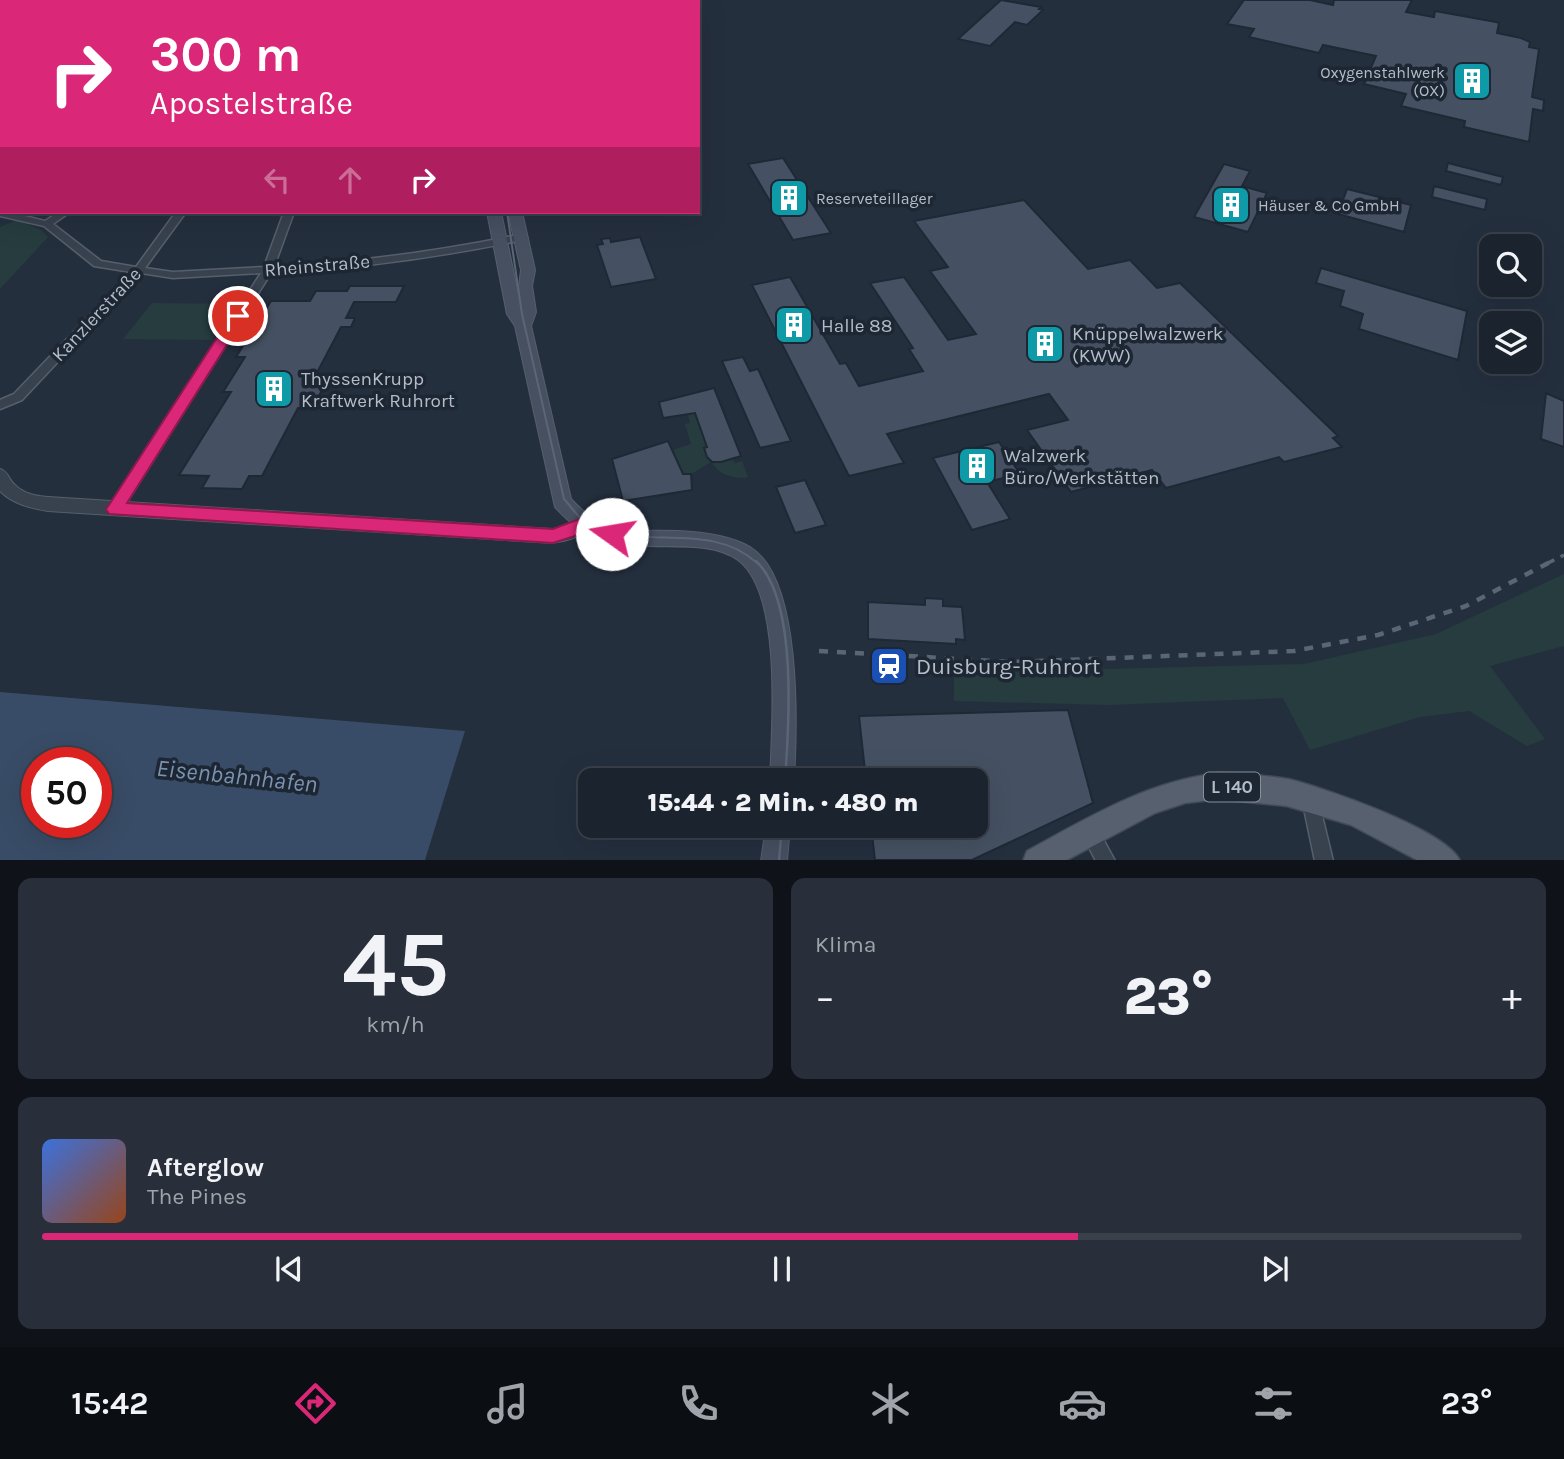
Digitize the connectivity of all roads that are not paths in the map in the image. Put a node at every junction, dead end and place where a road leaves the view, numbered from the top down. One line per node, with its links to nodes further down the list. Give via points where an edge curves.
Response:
1 (4, 214): 7 (street, Rheinstraße)
2 (62, 214): 7 (street)
3 (180, 214): 11 (street, Kanzlerstraße)
4 (288, 214): 10 (street)
5 (494, 214): 9 (main road)
6 (516, 214): 8 (main road)
7 (47, 225): 11 (street, Rheinstraße, via 98,264)
8 (521, 232): 9 (street, Rheinstraße); 12 (main road, via 528,270 528,312)
9 (500, 242): 10 (street, Rheinstraße, via 365,262); 12 (main road, via 515,314)
10 (268, 270): 11 (street, Rheinstraße, via 177,275); 15 (street)
11 (138, 271): 13 (street, Kanzlerstraße, via 18,397)
12 (523, 326): 16 (main road, via 562,502)
13 (0, 405)
14 (0, 475): 15 (street, via 9,491 33,502)
15 (115, 509): 16 (street, via 553,536)
16 (582, 525): 17 (main road, via 612,534 718,544 756,563 771,589 780,654 785,711)
17 (783, 768)
18 (1310, 799): 19 (main road, L 140, via 1222,786 1184,790); 26 (street); 27 (main road, L 140, via 1352,811)
19 (1090, 831): 24 (main road, L 140); 25 (street)
20 (777, 838): 22 (main road)
21 (780, 838): 23 (main road)
22 (774, 860)
23 (781, 860)
24 (1037, 860)
25 (1106, 860)
26 (1324, 860)
27 (1446, 860)

